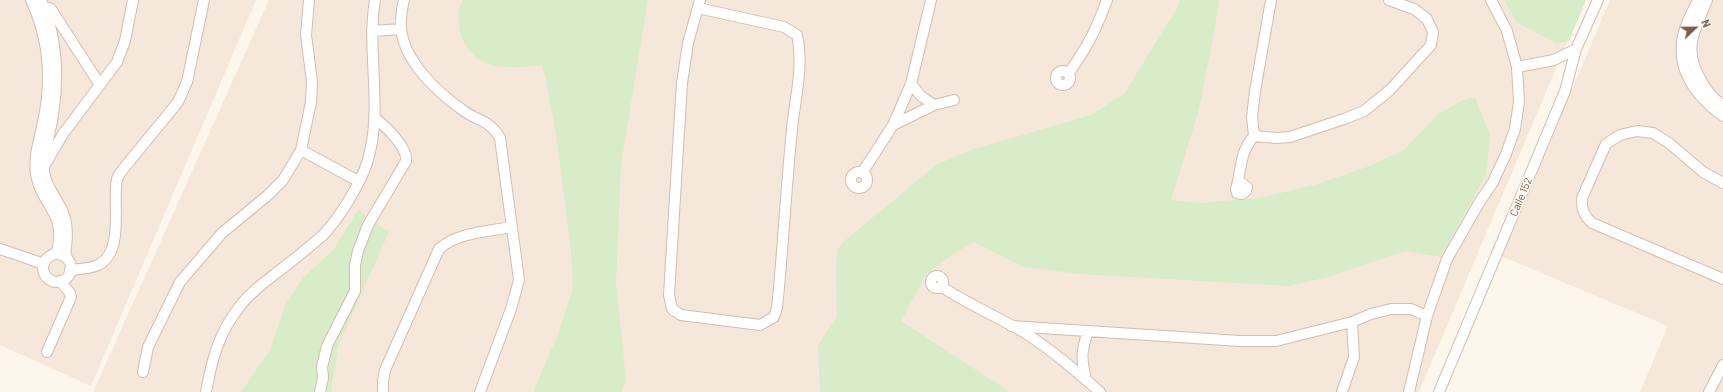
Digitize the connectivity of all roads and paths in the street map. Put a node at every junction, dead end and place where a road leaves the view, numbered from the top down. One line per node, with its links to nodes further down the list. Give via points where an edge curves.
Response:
1 (31, 0): 16 (street)
2 (133, 0): 23 (street, via 121,54)
3 (204, 0): 41 (street, via 187,82 178,102 117,179 116,224 110,253 97,265)
4 (309, 0): 31 (street, via 306,35 312,82 311,102)
5 (375, 0): 18 (street, via 371,19)
6 (404, 0): 17 (street)
7 (931, 0): 22 (street)
8 (1107, 0): 21 (street, via 1084,51)
9 (1271, 0): 30 (street, via 1255,91 1252,117)
10 (1389, 0): 30 (street, via 1414,9 1427,19 1433,32 1431,44 1390,90 1364,111 1344,119 1290,137)
11 (1491, 0): 20 (street, via 1507,31)
12 (1598, 0): 19 (street, Calle 152)
13 (1698, 0): 27 (street, via 1685,30 1682,50 1684,71 1696,92)
14 (1707, 0): 26 (street, via 1690,51 1694,70 1705,88)
15 (699, 4): 15 (street, via 784,27 798,35 800,70 794,105 777,308 774,316 760,325 681,315 672,309 668,295 682,83 688,43)
16 (41, 7): 23 (street, via 51,9); 32 (street, via 53,39 57,90)
17 (401, 29): 18 (street); 37 (street, via 411,58 420,72 436,89 465,112 495,129 500,138)
18 (372, 31): 28 (street)
19 (1576, 50): 20 (street, via 1554,60); 60 (street, Calle 152, via 1565,91)
20 (1517, 67): 45 (street, via 1519,102 1515,129 1506,154 1493,182 1447,258)
21 (1068, 74)
22 (911, 84): 25 (street, via 921,96); 29 (street)
23 (100, 85): 32 (street)
24 (954, 100): 25 (street)
25 (934, 105): 29 (street)
26 (1723, 105)
27 (1723, 116)
28 (374, 117): 34 (street, via 366,163); 54 (street, via 400,144 407,157 368,225 358,251 355,291 326,346)
29 (893, 125): 33 (street)
30 (1254, 136): 35 (street, via 1242,154)
31 (301, 150): 34 (street); 51 (street, via 284,180 222,233 180,282 148,347)
32 (40, 169): 39 (street, via 66,221 68,240)
33 (862, 173)
34 (358, 180): 53 (street, via 345,206 323,235 240,305 224,330 212,360)
35 (1238, 180)
36 (1723, 183): 42 (street, via 1703,172 1659,136 1637,130 1620,135 1606,144 1582,198 1581,206 1592,223)
37 (511, 227): 55 (street, via 452,239 439,249 385,370); 56 (street, via 519,280)
38 (0, 250): 40 (street)
39 (61, 255): 40 (street, via 48,257); 41 (street, via 70,263)
40 (44, 264): 43 (street, via 43,269 47,277)
41 (70, 270): 43 (street, via 67,277)
42 (1723, 279)
43 (60, 281): 49 (street, via 71,297)
44 (942, 287): 47 (street)
45 (1427, 316): 46 (street, via 1410,309 1391,309); 59 (street)
46 (1352, 322): 48 (street, via 1276,341); 58 (street, via 1354,357)
47 (1011, 326): 48 (street); 52 (street, via 1056,355)
48 (1088, 331): 52 (street, via 1081,359)
49 (47, 352)
50 (1723, 365): 61 (street)
51 (142, 372)
52 (1086, 380): 57 (street)
53 (206, 392)
54 (320, 392)
55 (383, 392)
56 (480, 392)
57 (1100, 392)
58 (1342, 392)
59 (1409, 392)
60 (1439, 392)
61 (1709, 392)

